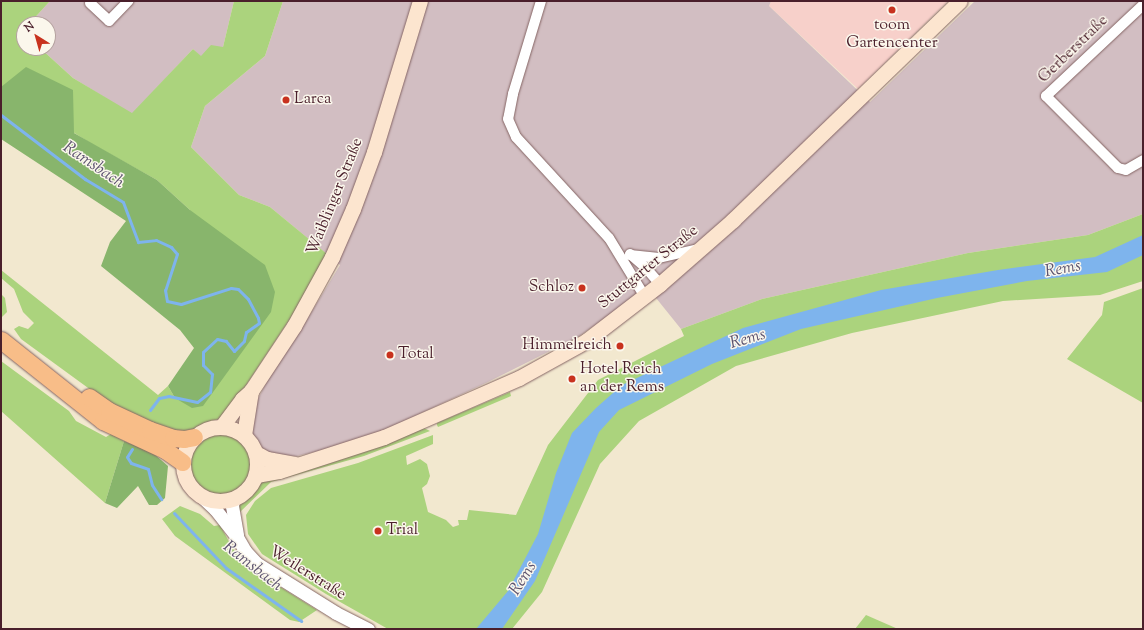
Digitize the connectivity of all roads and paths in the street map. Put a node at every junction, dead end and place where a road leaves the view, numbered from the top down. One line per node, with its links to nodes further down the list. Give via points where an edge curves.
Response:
1 (128, 1): 5 (street, via 110,21)
2 (420, 1): 15 (main road, Waiblinger Straße, via 374,152 353,209 318,284)
3 (541, 1): 8 (street, via 508,119 516,137)
4 (960, 1): 9 (main road, Stuttgarter Straße)
5 (90, 3)
6 (1143, 5): 7 (street, Gerberstraße, via 1046,96 1118,168 1126,170)
7 (1143, 160)
8 (609, 238): 10 (street); 12 (street)
9 (702, 249): 10 (street, via 659,258); 11 (main road, Stuttgarter Straße)
10 (630, 255): 11 (street)
11 (660, 284): 12 (main road, Stuttgarter Straße)
12 (645, 297): 21 (main road, Stuttgarter Straße, via 586,341 519,378 384,437)
13 (4, 345): 14 (highway)
14 (42, 372): 18 (highway, via 65,380 128,421 173,438 184,440); 20 (highway, via 103,421 165,450)
15 (251, 391): 16 (main road, Waiblinger Straße); 17 (main road, Waiblinger Straße)
16 (222, 426): 17 (main road, via 236,429); 18 (main road, via 207,429)
17 (244, 435): 19 (main road, via 252,443)
18 (194, 437): 20 (main road, via 185,451)
19 (256, 453): 21 (main road, Stuttgarter Straße); 22 (main road)
20 (182, 462): 23 (main road, via 186,481)
21 (296, 464): 22 (main road, Stuttgarter Straße, via 279,471)
22 (256, 475): 24 (main road, via 247,489)
23 (201, 496): 24 (main road, via 222,501); 25 (street, Weilerstraße)
24 (233, 498): 25 (street, Weilerstraße)
25 (237, 537): 26 (street, Weilerstraße, via 245,552 270,573)
26 (368, 629)

